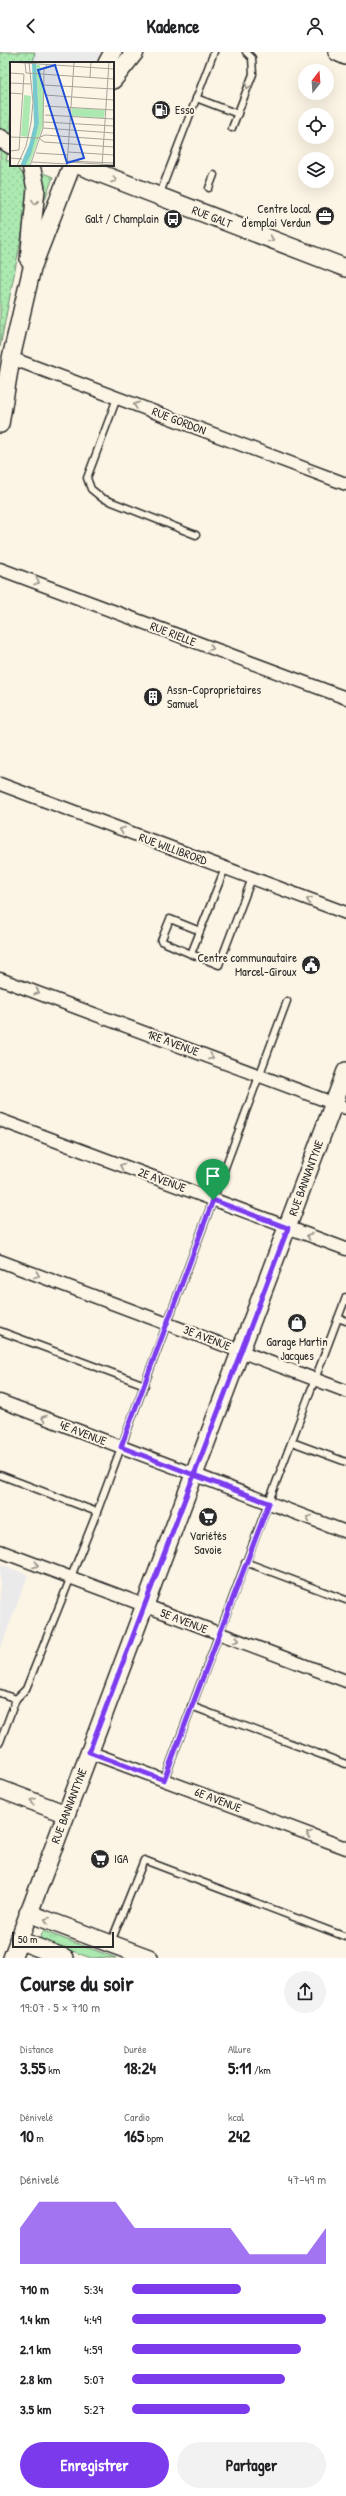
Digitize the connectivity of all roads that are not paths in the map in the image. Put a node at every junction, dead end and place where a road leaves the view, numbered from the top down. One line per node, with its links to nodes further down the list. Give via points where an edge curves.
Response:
1 (113, 52): 7 (street)
2 (135, 52): 8 (street)
3 (214, 52): 9 (lane)
4 (246, 52): 10 (lane, one-way to 10, via 252,58 254,68)
5 (337, 52): 6 (street)
6 (346, 56)
7 (108, 62)
8 (114, 79)
9 (196, 98): 10 (lane); 20 (lane)
10 (238, 114): 11 (lane)
11 (232, 128)
12 (0, 138): 13 (street); 14 (street)
13 (10, 140)
14 (10, 144)
15 (31, 166): 22 (street, one-way to 22, via 36,189)
16 (72, 166): 22 (street, via 46,229)
17 (80, 166): 20 (street, RUE GALT, one-way to 20)
18 (214, 175): 19 (lane)
19 (209, 188)
20 (158, 197): 21 (street, RUE GALT, one-way to 21)
21 (346, 268)
22 (28, 288): 23 (street)
23 (11, 358): 24 (street, RUE GORDON); 25 (street)
24 (117, 398): 26 (street, RUE GORDON, one-way to 24); 27 (lane, via 87,478 90,489 102,498)
25 (0, 424)
26 (346, 484)
27 (196, 535)
28 (0, 569): 29 (street, RUE RIELLE, one-way to 29)
29 (346, 698)
30 (0, 784): 31 (street, RUE WILLIBRORD, one-way to 30)
31 (225, 868): 32 (street, RUE WILLIBRORD); 34 (lane)
32 (252, 878): 33 (street, RUE WILLIBRORD, one-way to 32); 35 (lane, via 219,965)
33 (346, 913)
34 (200, 931): 35 (lane); 35 (lane, via 170,919 161,941)
35 (191, 954)
36 (0, 979): 39 (street, 1RE AVENUE, one-way to 39)
37 (287, 1001): 39 (lane)
38 (346, 1071): 40 (street, RUE BANNANTYNE)
39 (260, 1075): 40 (street, 1RE AVENUE); 42 (lane)
40 (340, 1106): 43 (street, RUE BANNANTYNE)
41 (0, 1120): 42 (street, 2E AVENUE, one-way to 41)
42 (213, 1200): 43 (street, 2E AVENUE); 49 (lane)
43 (288, 1228): 44 (street, 2E AVENUE, one-way to 43); 51 (street, RUE BANNANTYNE)
44 (346, 1249)
45 (0, 1261): 49 (street, 3E AVENUE, one-way to 49)
46 (346, 1297): 47 (lane)
47 (338, 1318): 48 (lane); 52 (lane)
48 (346, 1321)
49 (168, 1324): 51 (street, 3E AVENUE); 53 (lane)
50 (0, 1331): 53 (lane)
51 (241, 1352): 52 (street, 3E AVENUE); 60 (street, RUE BANNANTYNE)
52 (315, 1379): 54 (street, 3E AVENUE); 56 (lane)
53 (145, 1385): 57 (lane)
54 (346, 1391)
55 (0, 1401): 57 (street, 4E AVENUE, one-way to 55)
56 (292, 1442): 58 (lane); 61 (lane)
57 (121, 1447): 60 (street, 4E AVENUE); 62 (lane)
58 (346, 1462)
59 (0, 1475): 62 (lane)
60 (194, 1475): 61 (street, 4E AVENUE); 68 (street, RUE BANNANTYNE)
61 (269, 1503): 63 (street, 4E AVENUE, one-way to 61); 65 (lane)
62 (97, 1512): 66 (lane)
63 (346, 1532)
64 (0, 1551): 66 (street, 5E AVENUE, one-way to 66)
65 (245, 1562): 67 (lane); 69 (lane)
66 (70, 1578): 68 (street, 5E AVENUE); 72 (lane, via 26,1689)
67 (346, 1600)
68 (145, 1606): 69 (street, 5E AVENUE); 75 (street, RUE BANNANTYNE)
69 (218, 1633): 70 (street, 5E AVENUE, one-way to 70); 73 (lane)
70 (346, 1681)
71 (0, 1693): 72 (lane)
72 (16, 1699): 74 (lane)
73 (191, 1706): 76 (lane); 77 (lane)
74 (0, 1742)
75 (89, 1752): 77 (street, 6E AVENUE); 79 (street, RUE BANNANTYNE)
76 (346, 1764)
77 (164, 1780): 80 (street, 6E AVENUE, one-way to 77)
78 (0, 1789): 79 (street, one-way to 78)
79 (66, 1814): 81 (street, RUE BANNANTYNE)
80 (346, 1848)
81 (28, 1913): 83 (street, RUE BANNANTYNE); 84 (street, one-way to 81)
82 (346, 1937): 84 (lane, via 144,1860)
83 (18, 1940): 85 (street, RUE BANNANTYNE); 86 (street)
84 (110, 1944): 87 (street)
85 (12, 1958)
86 (65, 1958)
87 (149, 1958)

